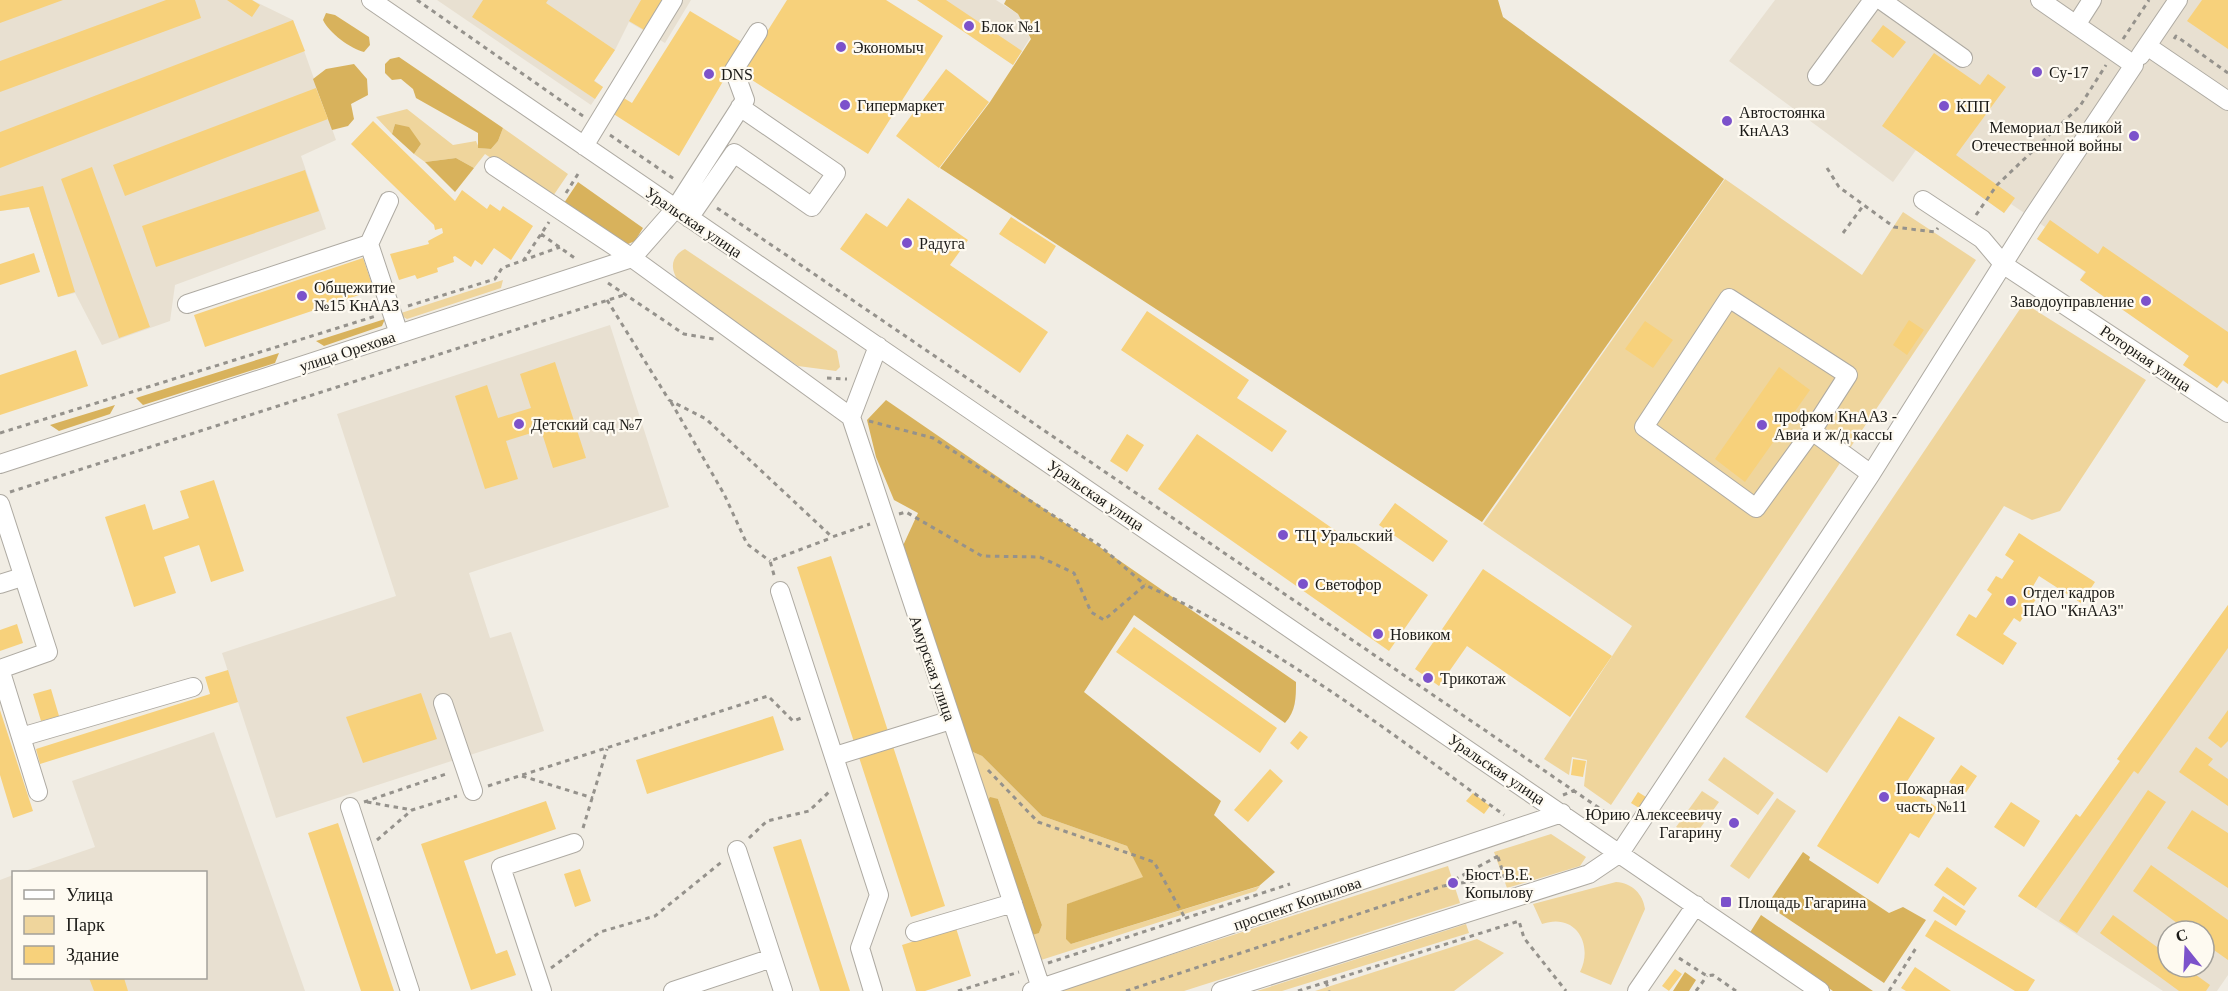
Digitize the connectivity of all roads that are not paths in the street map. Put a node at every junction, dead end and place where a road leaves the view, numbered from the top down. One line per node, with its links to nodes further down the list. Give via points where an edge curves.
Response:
1 (371, 0): 16 (street, Уральская улица)
2 (673, 0): 16 (street)
3 (1873, 0): 13 (street)
4 (1881, 0): 11 (street)
5 (2040, 0): 8 (street)
6 (2092, 0): 8 (street)
7 (2178, 0): 10 (street)
8 (2076, 25): 12 (street)
9 (758, 32): 15 (street, via 734,70 745,100)
10 (2147, 46): 12 (street); 14 (street)
11 (1963, 58)
12 (2134, 65): 24 (street)
13 (1817, 76)
14 (2228, 101)
15 (740, 107): 18 (street); 18 (street, via 836,173 812,207 734,153)
16 (584, 146): 21 (street, Уральская улица)
17 (494, 166): 23 (street)
18 (695, 193): 21 (street)
19 (1923, 200): 24 (street, Роторная улица, via 1982,239)
20 (389, 201): 22 (street)
21 (682, 213): 23 (street); 27 (street, Уральская улица)
22 (369, 244): 25 (street); 26 (street)
23 (632, 258): 26 (street, улица Орехова); 29 (street)
24 (2004, 265): 28 (street, Роторная улица); 32 (street)
25 (187, 304)
26 (399, 334): 31 (street, улица Орехова)
27 (878, 346): 29 (street); 45 (street, Уральская улица)
28 (2228, 413)
29 (850, 417): 39 (street, Амурская улица)
30 (1812, 431): 30 (street, via 1848,375 1729,298 1644,427 1756,508); 32 (street)
31 (0, 464)
32 (1871, 474): 48 (street)
33 (0, 504): 34 (street)
34 (22, 577): 35 (street); 40 (street, via 48,652 0,669)
35 (0, 584)
36 (780, 591): 41 (street)
37 (193, 687): 40 (street)
38 (443, 703): 42 (street)
39 (951, 720): 41 (street); 49 (street, Амурская улица)
40 (21, 737): 43 (street)
41 (835, 756): 58 (street, via 879,895 860,948)
42 (473, 791)
43 (38, 792)
44 (357, 804): 55 (street, via 364,851)
45 (1562, 804): 48 (street, Уральская улица); 54 (street, проспект Копылова)
46 (574, 843): 53 (street, via 501,867)
47 (737, 850): 52 (street)
48 (1620, 853): 50 (street, Уральская улица); 59 (street, via 1589,874)
49 (1013, 903): 51 (street); 54 (street, Амурская улица)
50 (1696, 905): 60 (street); 61 (street, Уральская улица)
51 (915, 932)
52 (772, 958): 56 (street); 57 (street)
53 (540, 984)
54 (1038, 990)
55 (410, 991)
56 (673, 991)
57 (783, 991)
58 (873, 991)
59 (1221, 991)
60 (1637, 991)
61 (1820, 991)

